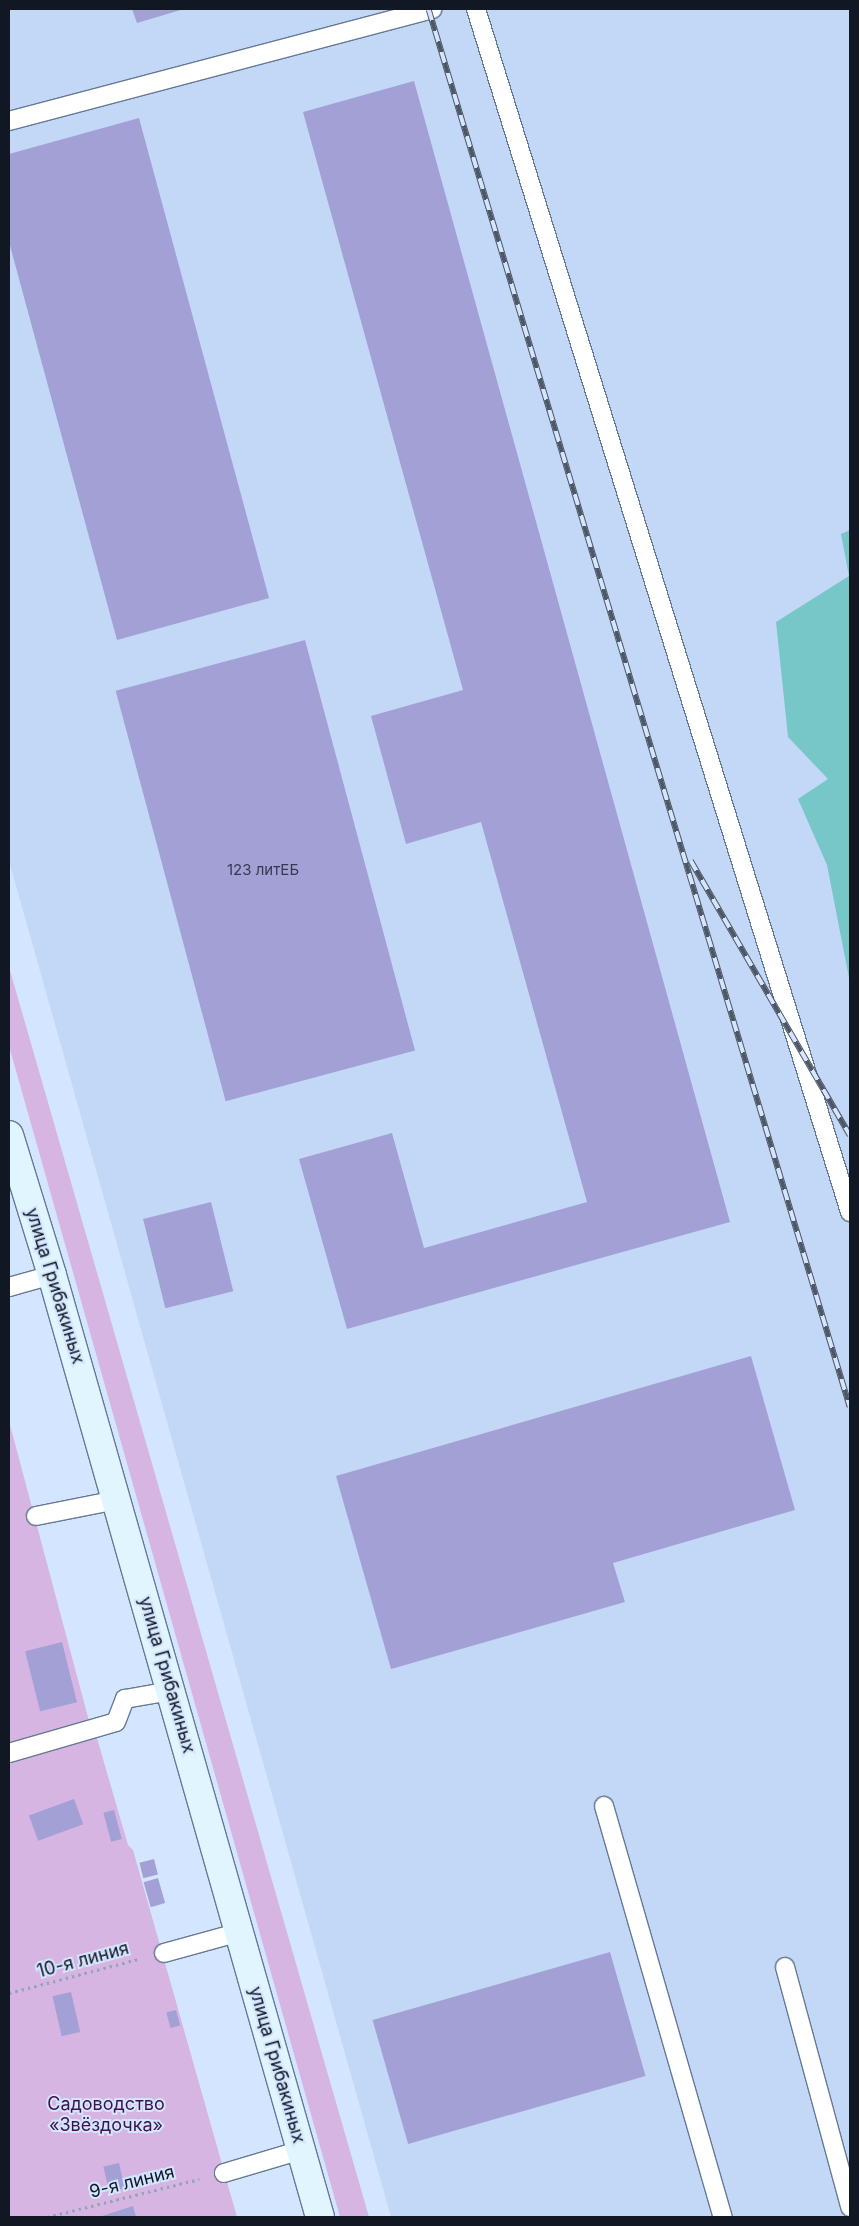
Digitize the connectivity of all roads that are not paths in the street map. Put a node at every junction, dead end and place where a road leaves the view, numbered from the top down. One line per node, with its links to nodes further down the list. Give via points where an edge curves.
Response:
1 (432, 9): 3 (lane)
2 (476, 9): 5 (lane)
3 (9, 121)
4 (9, 1135): 6 (street, улица Грибакиных)
5 (850, 1212)
6 (52, 1275): 7 (lane); 8 (street, улица Грибакиных)
7 (9, 1287)
8 (117, 1500): 9 (lane); 10 (street, улица Грибакиных)
9 (36, 1516)
10 (171, 1691): 11 (lane, via 125,1699 116,1722); 13 (street, улица Грибакиных)
11 (9, 1752)
12 (604, 1806): 20 (lane)
13 (240, 1932): 14 (lane); 16 (street, улица Грибакиных)
14 (164, 1953)
15 (785, 1966): 18 (lane)
16 (301, 2150): 17 (lane); 19 (street, улица Грибакиных)
17 (224, 2173)
18 (850, 2207)
19 (320, 2217)
20 (723, 2217)

